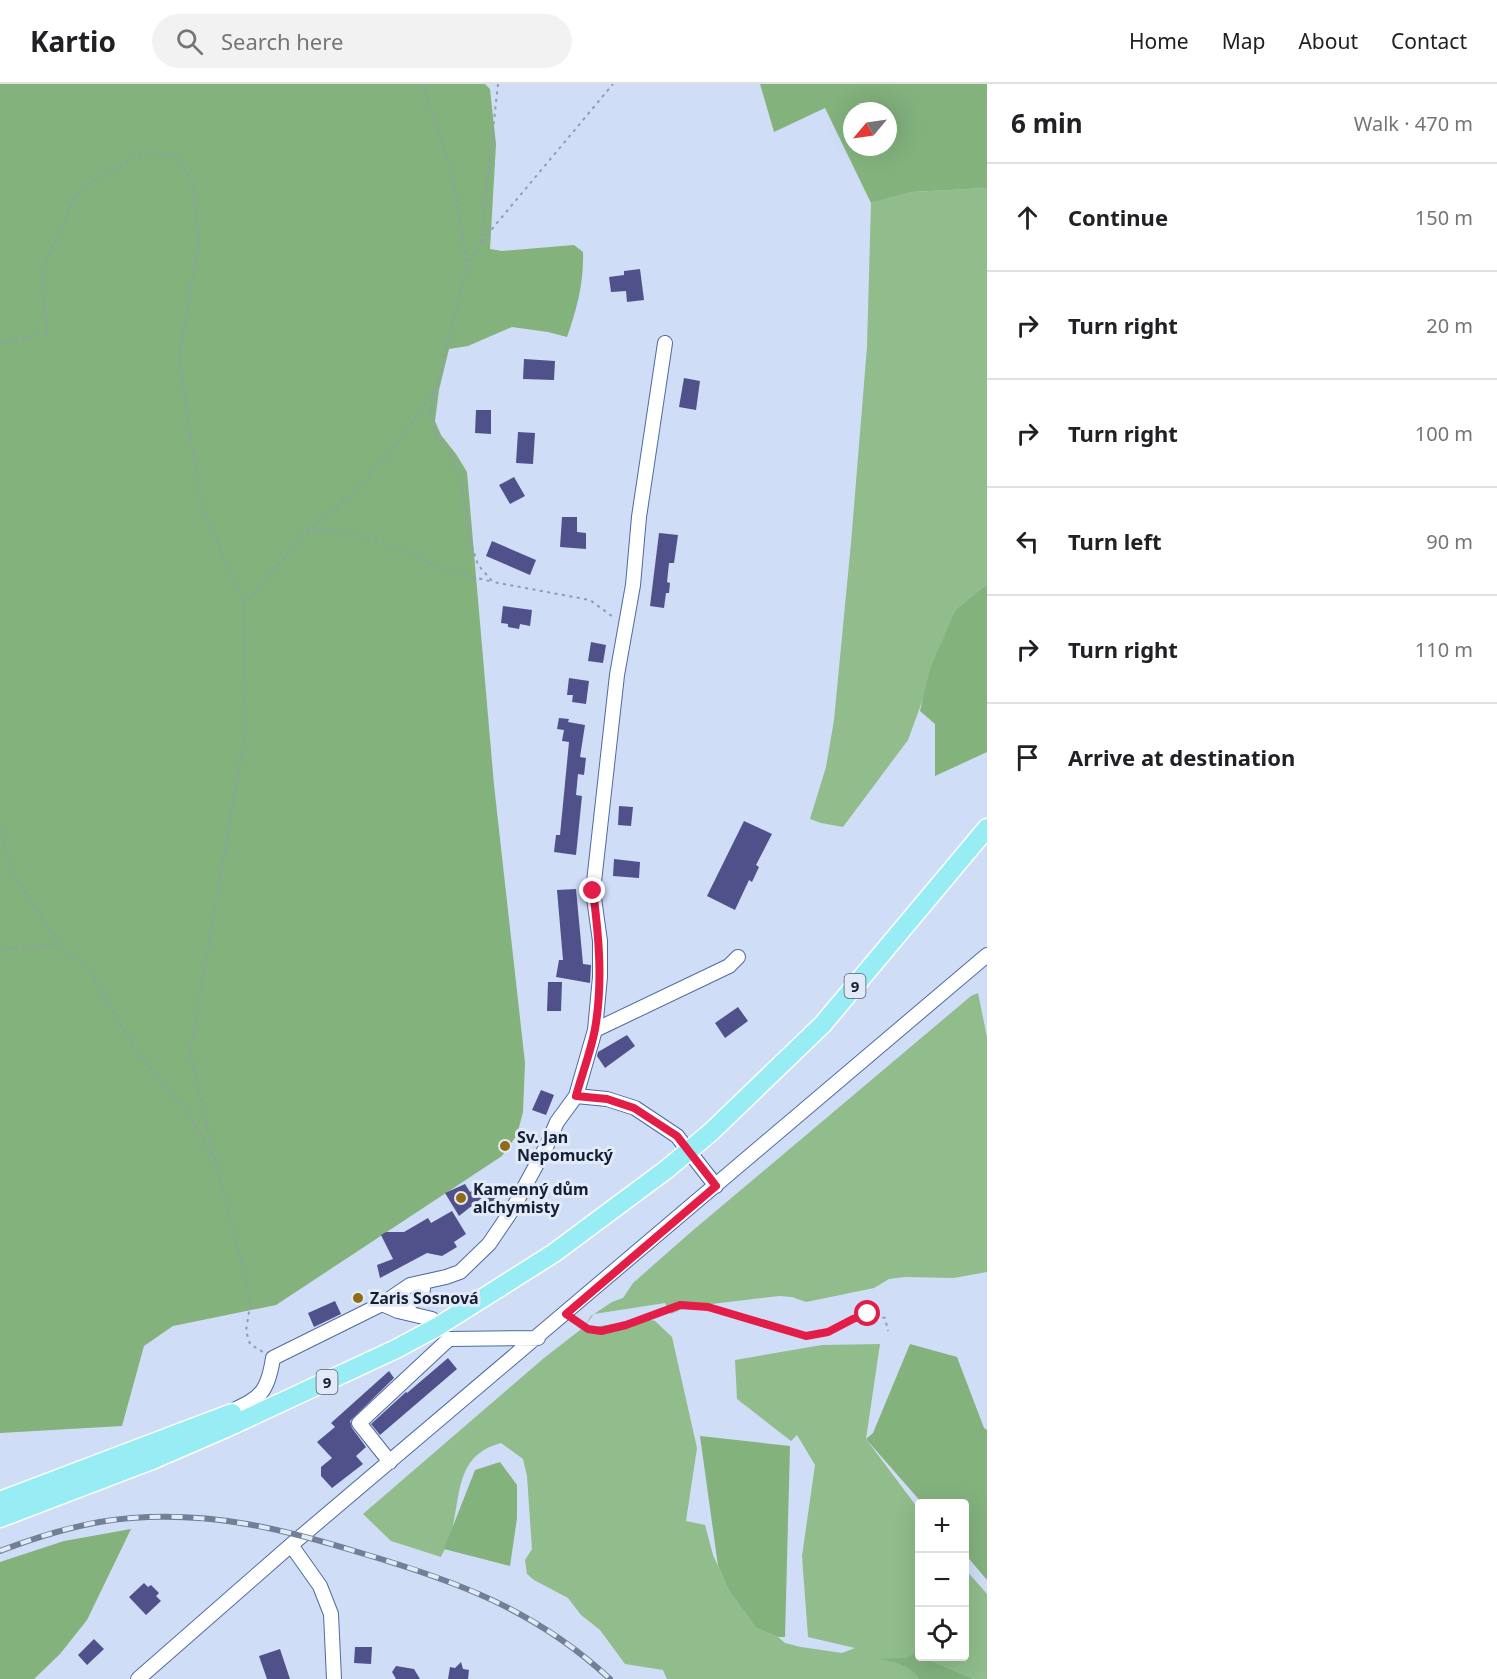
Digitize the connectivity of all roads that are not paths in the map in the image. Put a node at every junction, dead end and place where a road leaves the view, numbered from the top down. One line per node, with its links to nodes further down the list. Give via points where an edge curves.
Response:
1 (665, 343): 5 (street, via 617,675 593,891 600,953)
2 (987, 828): 9 (main road, 9, bridge, via 823,1024 711,1132 554,1253)
3 (987, 955): 7 (street)
4 (738, 957): 5 (street, via 729,966)
5 (595, 1030): 6 (street)
6 (576, 1096): 7 (street, via 607,1099 634,1108 677,1136); 8 (street, via 557,1122 512,1210 489,1244 460,1272)
7 (716, 1186): 13 (street)
8 (424, 1282): 10 (street, via 410,1285); 11 (street, via 422,1295)
9 (495, 1290): 12 (main road, 9); 17 (main road, 9, via 406,1344 271,1409)
10 (382, 1304): 11 (street); 14 (street, via 273,1358 270,1380 260,1395)
11 (398, 1311): 12 (street)
12 (432, 1319): 14 (main road, 9)
13 (538, 1338): 15 (street); 15 (street, via 449,1339 359,1423)
14 (221, 1417): 16 (main road, 9)
15 (390, 1462): 18 (street)
16 (0, 1502)
17 (0, 1518)
18 (291, 1545): 19 (street); 20 (street, via 320,1586 331,1614)
19 (138, 1679)
20 (334, 1679)

